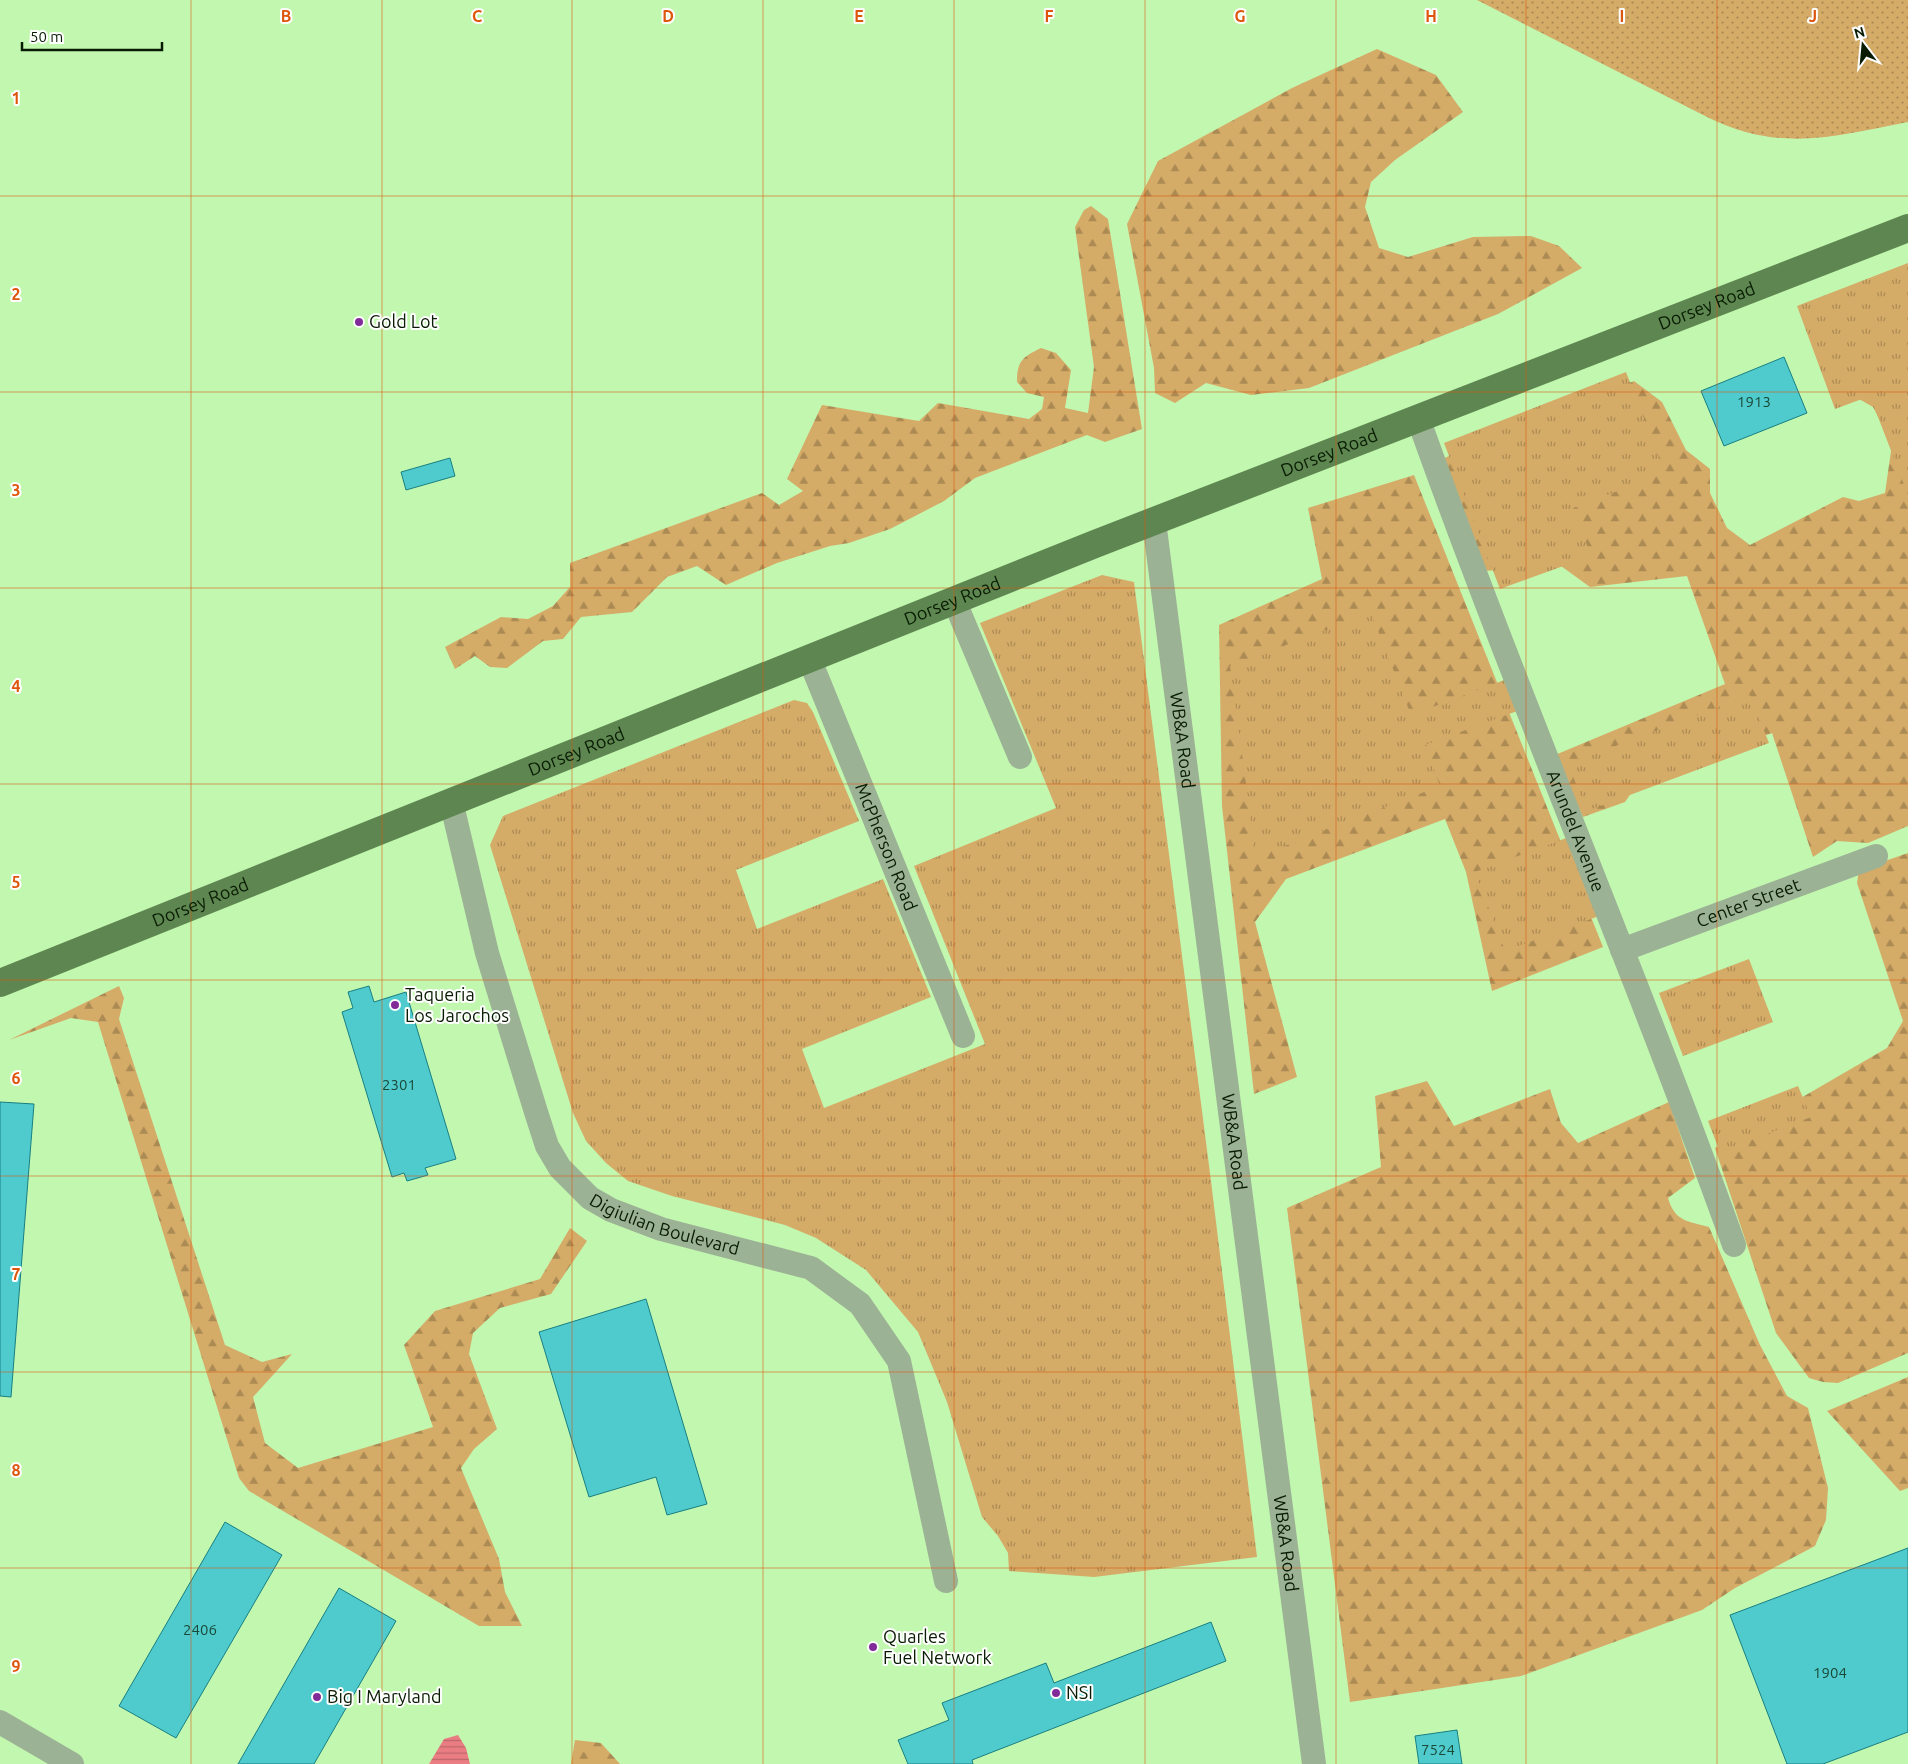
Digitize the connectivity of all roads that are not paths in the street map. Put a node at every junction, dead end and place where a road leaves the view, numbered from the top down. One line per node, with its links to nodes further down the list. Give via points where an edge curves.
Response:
1 (1908, 228): 2 (main road, Dorsey Road)
2 (1418, 418): 3 (main road, Dorsey Road); 9 (street, Arundel Avenue, via 1458,532)
3 (1154, 521): 4 (main road, Dorsey Road); 16 (street, WB&A Road)
4 (954, 600): 5 (main road, Dorsey Road); 6 (street)
5 (809, 658): 7 (main road, Dorsey Road); 11 (street, McPherson Road)
6 (1020, 757)
7 (451, 802): 10 (main road, Dorsey Road); 13 (street, Digiulian Boulevard, via 487,953 547,1146 560,1168 590,1198 611,1210 661,1229 811,1268 860,1304 899,1360)
8 (1876, 856): 9 (street, Center Street)
9 (1622, 950): 12 (street, Arundel Avenue)
10 (0, 983)
11 (964, 1036)
12 (1734, 1245)
13 (946, 1581)
14 (0, 1722): 15 (street)
15 (72, 1764)
16 (1314, 1764)

